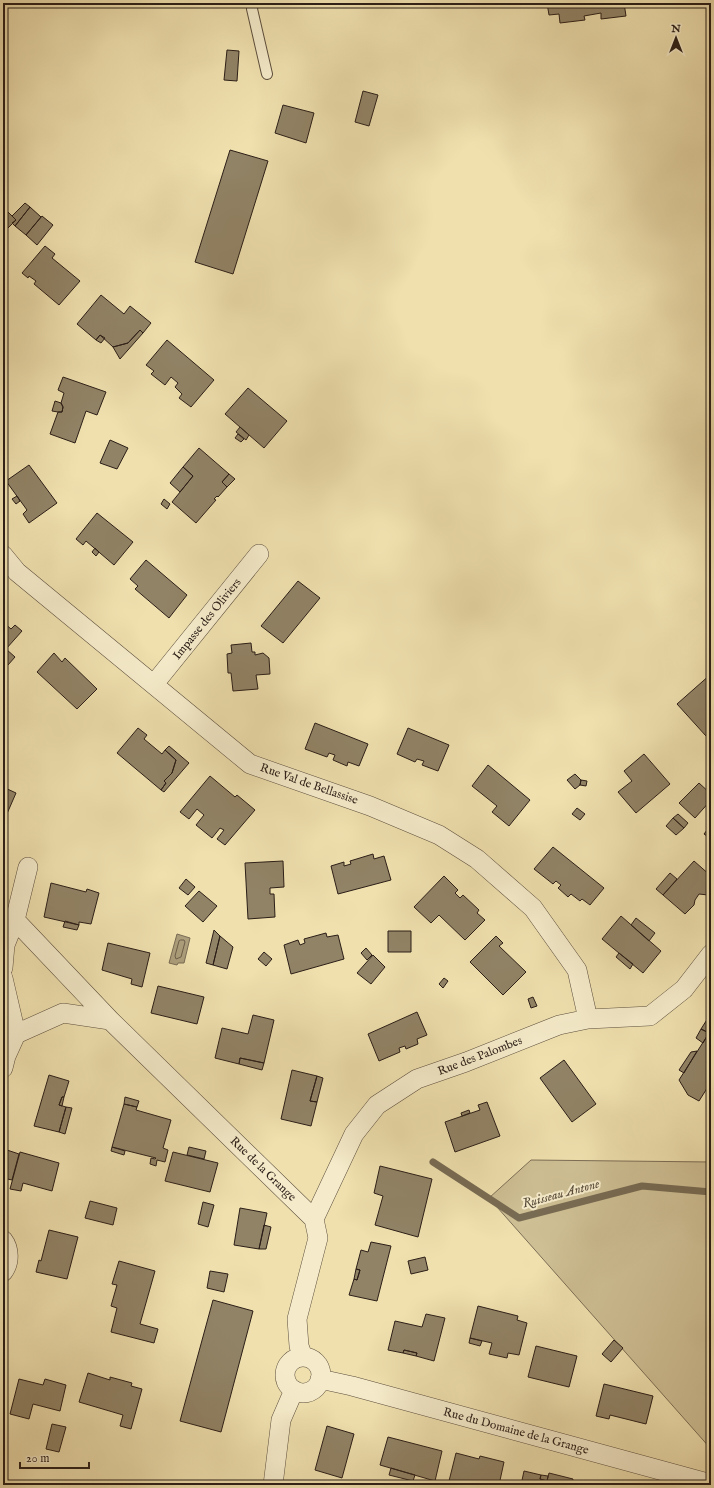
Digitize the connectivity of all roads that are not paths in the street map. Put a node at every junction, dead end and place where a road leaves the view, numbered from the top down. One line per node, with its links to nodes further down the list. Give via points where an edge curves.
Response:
1 (253, 3): 2 (lane, via 252,9)
2 (267, 74)
3 (260, 554): 5 (street, Impasse des Oliviers)
4 (3, 555): 5 (street, Rue Val de Bellassise, via 17,572)
5 (154, 684): 11 (street, Rue Val de Bellassise, via 250,764 370,806 439,836 477,859 532,908 577,970)
6 (28, 868): 7 (street)
7 (15, 920): 9 (street, via 5,945); 12 (street, Rue de la Grange)
8 (711, 954): 11 (street, Rue des Palombes, via 684,989 650,1016)
9 (3, 968)
10 (3, 978): 13 (street)
11 (588, 1019): 15 (street, Rue des Palombes, via 559,1025 417,1079 377,1105 354,1134)
12 (110, 1020): 13 (street, via 64,1013); 15 (street, Rue de la Grange)
13 (16, 1034): 14 (street)
14 (3, 1068)
15 (314, 1219): 18 (street, via 318,1238 297,1320 299,1346)
16 (3, 1240): 17 (street, via 8,1252 8,1261)
17 (3, 1272)
18 (303, 1357): 19 (street, via 317,1364); 20 (street, via 292,1361 286,1370 286,1382)
19 (320, 1379): 20 (street, via 310,1392 299,1393); 21 (street, Rue du Domaine de la Grange)
20 (294, 1390): 22 (street, via 281,1420)
21 (711, 1484)
22 (272, 1485)

